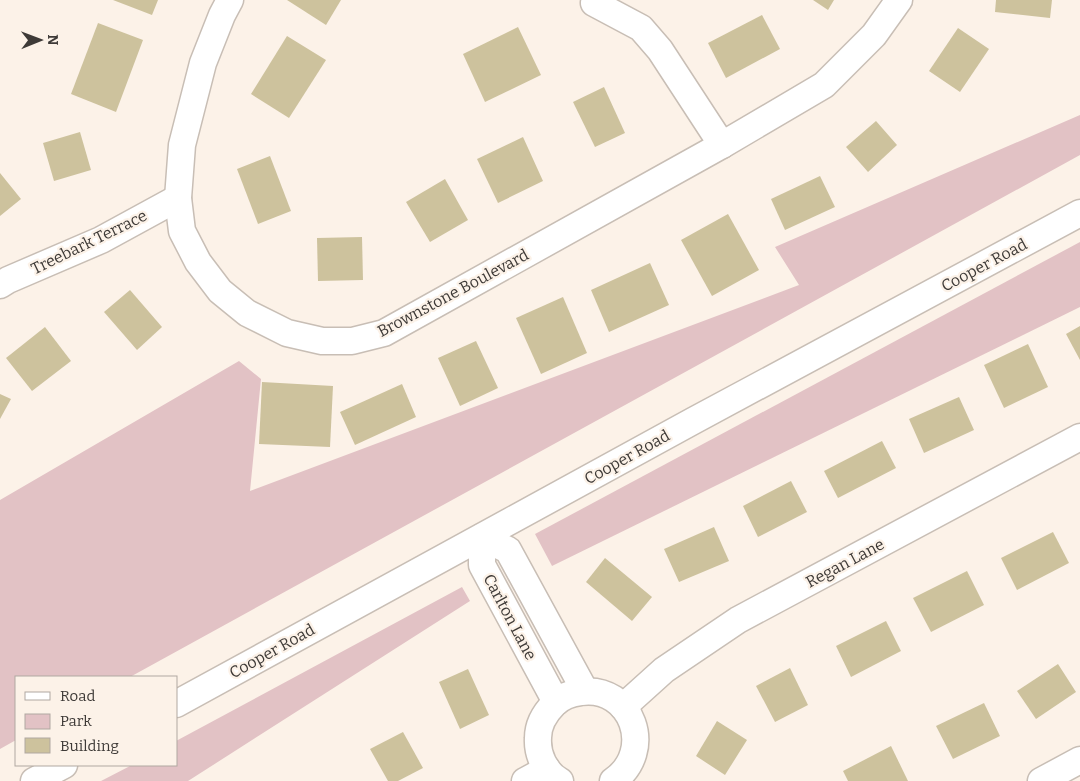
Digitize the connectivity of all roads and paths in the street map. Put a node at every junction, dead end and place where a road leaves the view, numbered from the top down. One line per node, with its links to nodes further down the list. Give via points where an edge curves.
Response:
1 (230, 0): 5 (street, Brownstone Boulevard, via 203,63 182,145)
2 (899, 0): 4 (street, Brownstone Boulevard, via 874,35 824,84)
3 (594, 3): 4 (street, via 641,28 660,50)
4 (722, 145): 5 (street, Brownstone Boulevard, via 384,333 352,341 322,342 288,333 247,313 220,291 198,262 182,231)
5 (178, 198): 7 (street, Treebark Terrace, via 101,240)
6 (1080, 213): 9 (street, Cooper Road)
7 (0, 285)
8 (1080, 437): 13 (street, Regan Lane, via 738,620 664,670)
9 (482, 537): 10 (street, Carlton Lane, via 508,550); 11 (street, Carlton Lane, via 482,564); 12 (street, Cooper Road)
10 (585, 691): 11 (street); 13 (street, via 606,695)
11 (556, 702): 16 (street, via 548,710 539,729)
12 (178, 703)
13 (623, 707): 17 (street, via 632,721 636,738 630,763)
14 (1080, 760): 19 (street)
15 (62, 766): 18 (street)
16 (544, 777)
17 (619, 779)
18 (34, 781)
19 (1041, 781)

